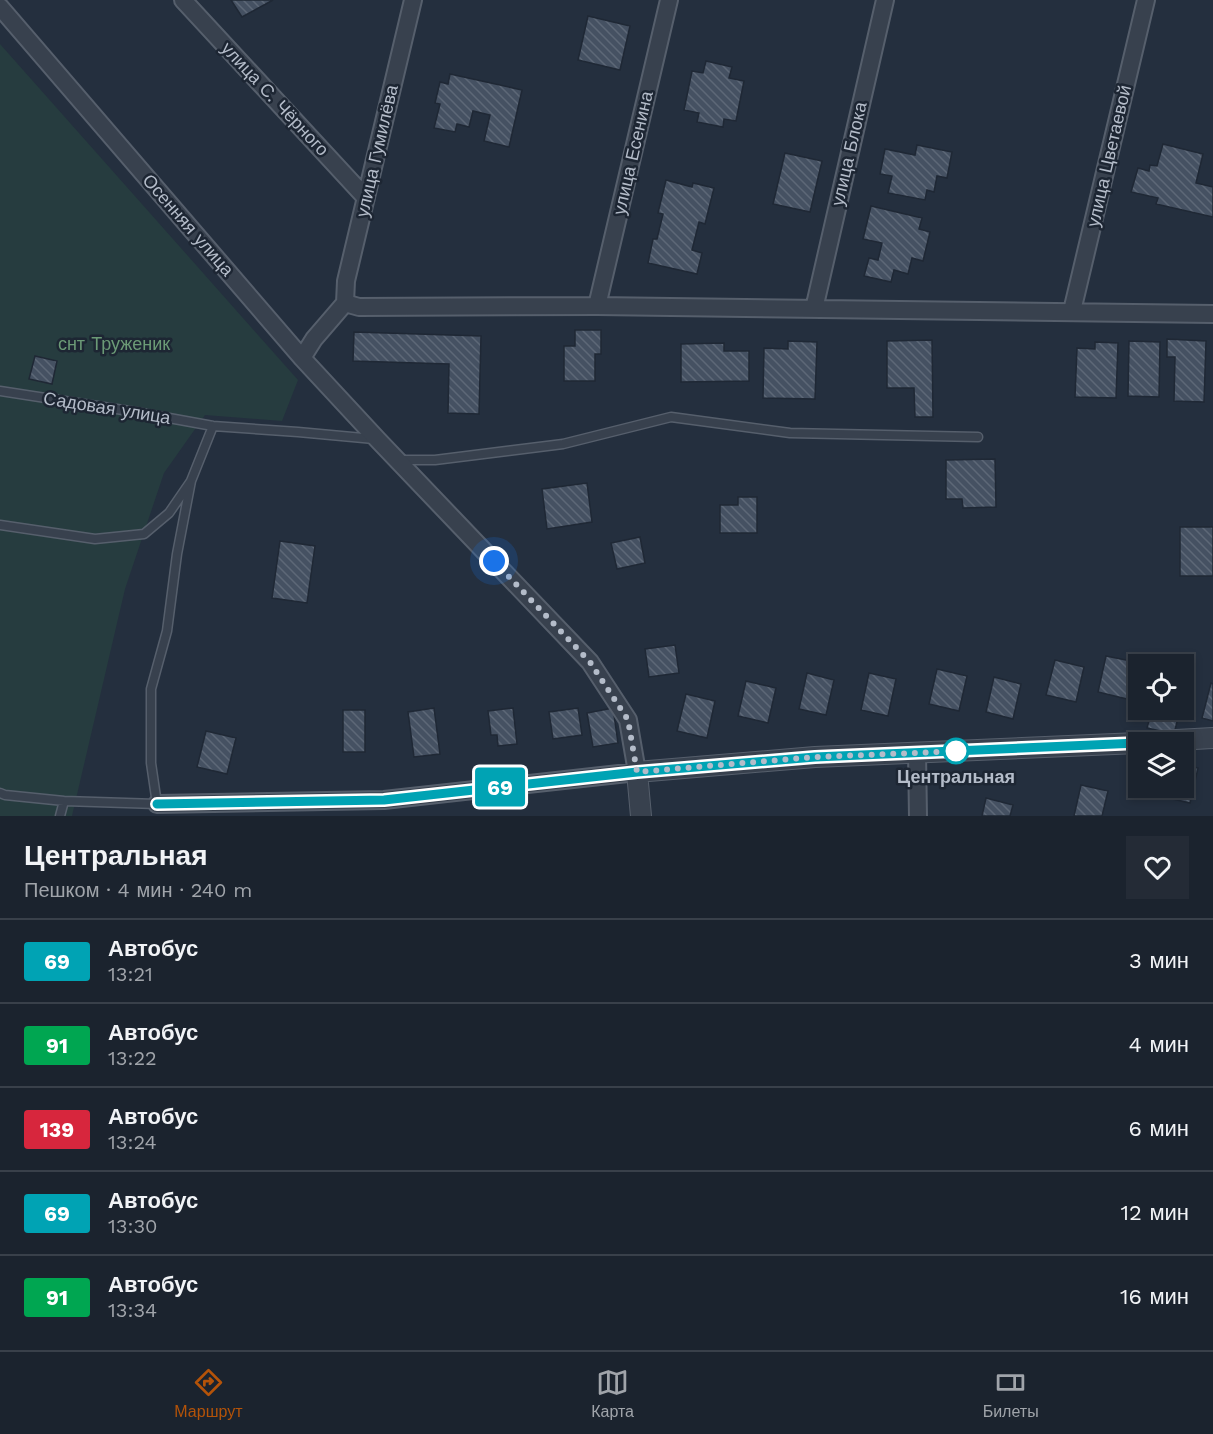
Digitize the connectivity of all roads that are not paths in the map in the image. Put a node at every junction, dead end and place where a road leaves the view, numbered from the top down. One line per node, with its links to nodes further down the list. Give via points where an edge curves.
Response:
1 (183, 0): 7 (street, улица С. Чёрного)
2 (413, 0): 7 (street, улица Гумилёва)
3 (669, 0): 9 (street, улица Есенина)
4 (885, 0): 10 (street, улица Блока)
5 (1146, 0): 11 (street, улица Цветаевой)
6 (0, 7): 13 (street, Осенняя улица)
7 (366, 198): 8 (street, улица Гумилёва, via 346,281)
8 (345, 303): 9 (street, via 359,307); 13 (street)
9 (597, 306): 10 (street)
10 (814, 309): 11 (street)
11 (1072, 311): 12 (street)
12 (1213, 314)
13 (302, 358): 17 (street, Осенняя улица)
14 (0, 391): 15 (lane, Садовая улица)
15 (213, 426): 17 (lane); 19 (lane)
16 (978, 437): 18 (lane, via 790,433 671,417 563,444 435,460)
17 (378, 440): 18 (street, Осенняя улица)
18 (398, 460): 25 (street, Осенняя улица, via 590,662 628,720)
19 (191, 481): 20 (lane, via 170,513 144,534 95,539); 28 (lane, via 167,631 152,688 151,763)
20 (0, 525)
21 (1213, 738): 22 (street)
22 (1194, 739)
23 (1128, 743): 24 (street)
24 (917, 753): 25 (street); 31 (street)
25 (637, 772): 28 (street, via 384,800); 30 (street)
26 (0, 793): 27 (lane)
27 (64, 801): 28 (lane); 29 (lane)
28 (157, 804)
29 (60, 816)
30 (641, 816)
31 (918, 816)

